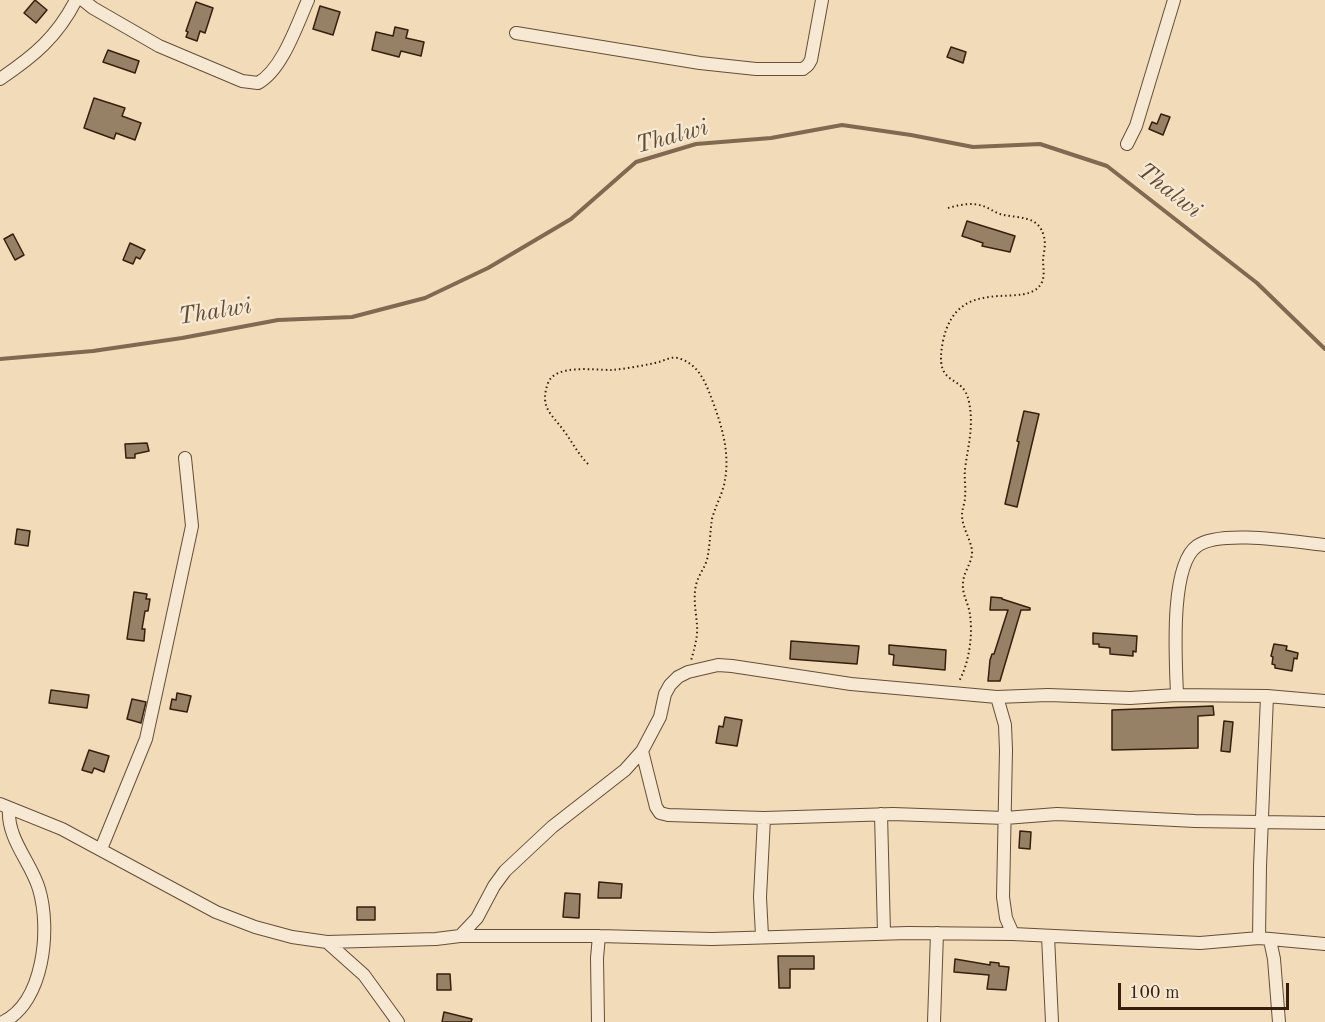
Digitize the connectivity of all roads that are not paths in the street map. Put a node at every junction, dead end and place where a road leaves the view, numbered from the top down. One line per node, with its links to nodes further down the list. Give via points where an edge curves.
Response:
1 (76, 0): 7 (street, via 55,35)
2 (83, 0): 3 (street, via 159,46 242,81 258,83 276,66)
3 (308, 0)
4 (822, 0): 6 (street, via 811,60 794,70 700,63)
5 (1174, 0): 8 (street)
6 (516, 33)
7 (0, 79)
8 (1127, 144)
9 (185, 458): 22 (street, via 192,526 146,739)
10 (1325, 545): 11 (street, via 1240,537 1198,545 1192,551 1179,581)
11 (1177, 695): 12 (street); 13 (street)
12 (1267, 696): 14 (street); 20 (street)
13 (997, 697): 15 (street, via 851,684 718,665 688,672 670,685 660,717); 19 (street, via 1005,725)
14 (1325, 701)
15 (642, 751): 18 (street, via 653,800 660,813); 26 (street, via 625,770 552,827 505,871 477,918)
16 (4, 807): 22 (street); 34 (street, via 10,830 39,889 44,939 34,984 18,1013)
17 (881, 814): 18 (street); 19 (street); 23 (street)
18 (764, 818): 28 (street)
19 (1005, 818): 20 (street, via 1057,814); 25 (street, via 1004,908)
20 (1262, 823): 21 (street); 30 (street)
21 (1325, 823)
22 (101, 849): 31 (street, via 216,912 255,927)
23 (884, 933): 24 (street); 28 (street)
24 (937, 933): 25 (street); 36 (street)
25 (1013, 934): 29 (street)
26 (460, 936): 27 (street); 31 (street)
27 (599, 936): 28 (street); 35 (street)
28 (762, 936)
29 (1048, 936): 30 (street, via 1200,943); 37 (street)
30 (1265, 939): 32 (street); 38 (street, via 1274,959)
31 (327, 942): 33 (street, via 364,975)
32 (1325, 944)
33 (396, 1021)
34 (3, 1022)
35 (598, 1022)
36 (934, 1022)
37 (1052, 1022)
38 (1279, 1022)

